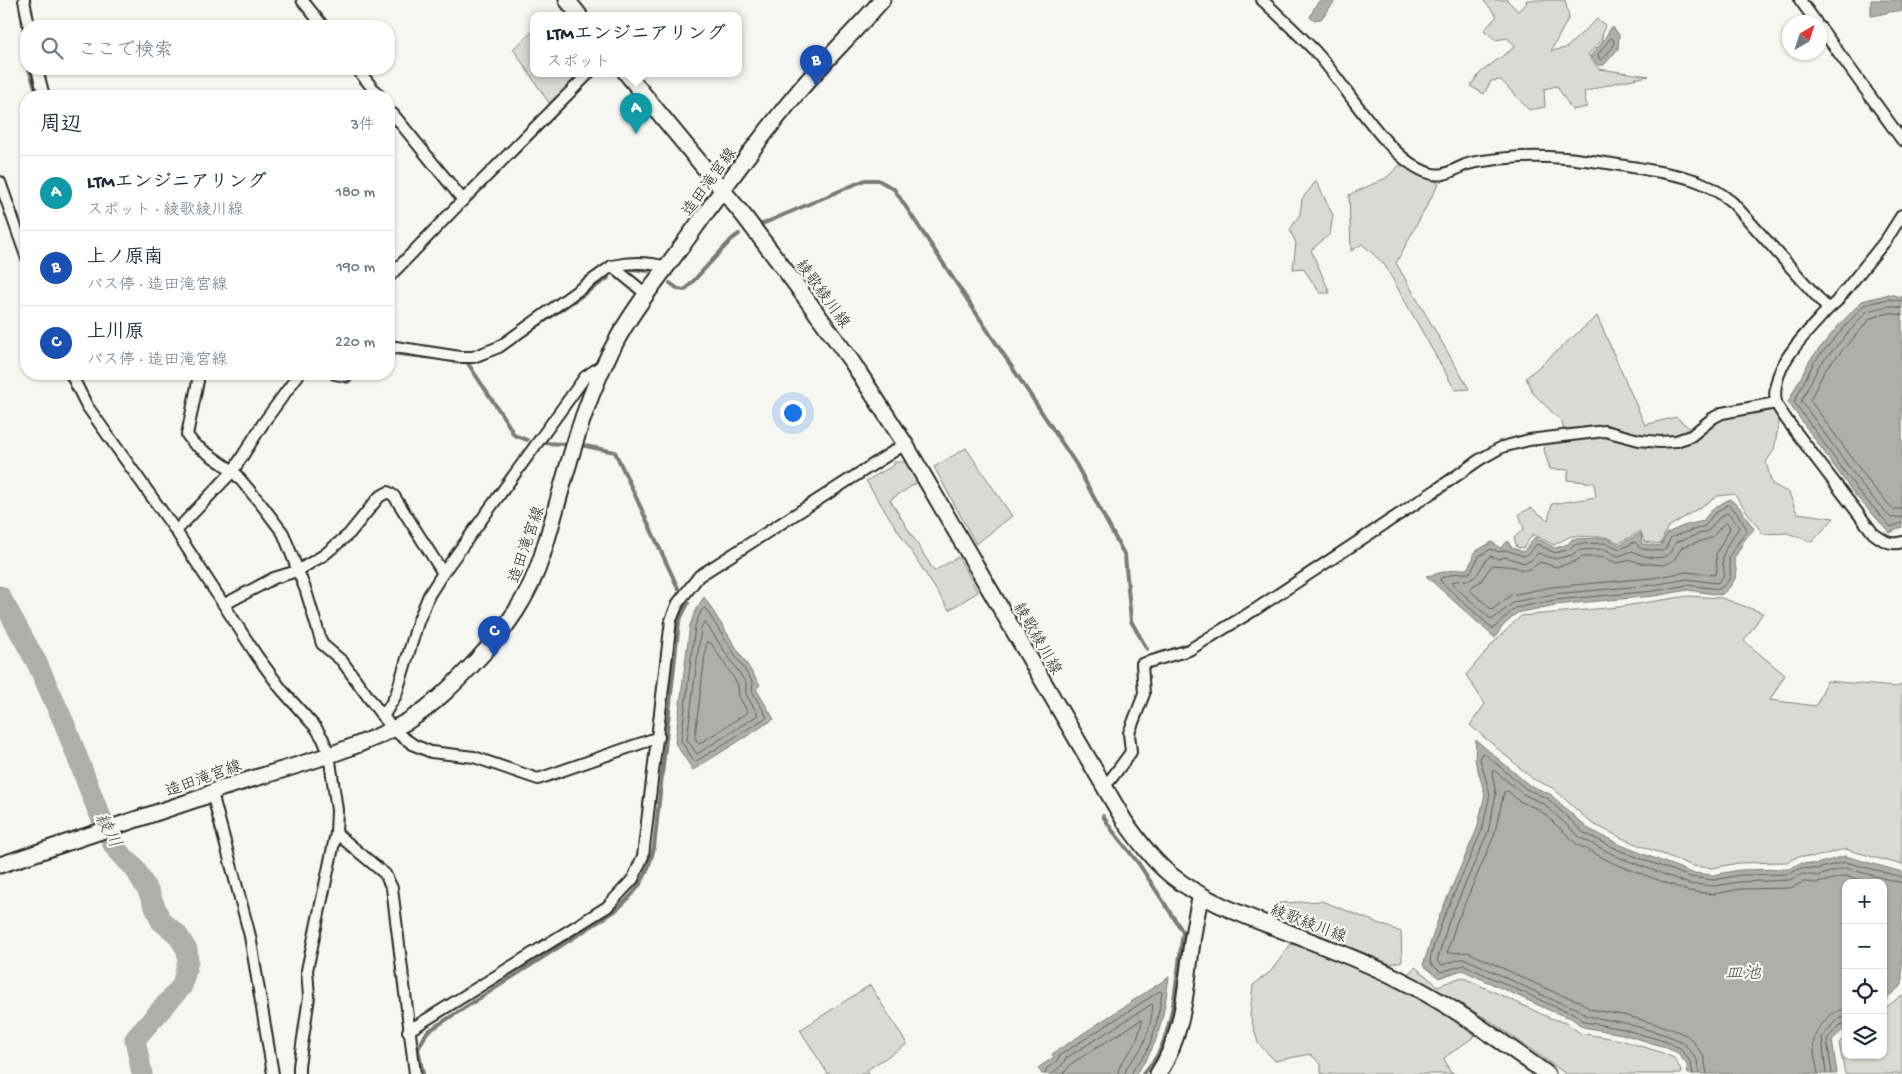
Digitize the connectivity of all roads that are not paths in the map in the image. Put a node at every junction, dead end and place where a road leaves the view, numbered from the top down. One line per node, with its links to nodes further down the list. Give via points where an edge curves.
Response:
1 (24, 0): 9 (street)
2 (302, 0): 10 (street)
3 (567, 0): 7 (main road)
4 (882, 0): 21 (main road, 造田滝宮線, via 798,93)
5 (1262, 0): 29 (street, via 1314,51 1393,149 1413,166 1430,174 1445,174 1491,160 1532,156 1574,158 1698,181 1733,203)
6 (1800, 0): 8 (street)
7 (577, 12)
8 (1811, 15)
9 (28, 20)
10 (318, 20)
11 (1827, 37): 19 (street)
12 (39, 75): 16 (street)
13 (362, 75): 17 (street)
14 (585, 77): 22 (street)
15 (629, 77): 21 (main road, 綾歌綾川線)
16 (42, 90)
17 (374, 90)
18 (395, 119): 22 (street)
19 (1902, 140)
20 (0, 182): 24 (street)
21 (722, 191): 26 (main road, 造田滝宮線); 36 (main road, 綾歌綾川線, via 826,326)
22 (462, 200): 27 (street)
23 (1902, 215): 29 (street, via 1886,240)
24 (20, 239)
25 (612, 266): 26 (street, via 656,264); 28 (street); 30 (street, via 499,347 474,357)
26 (666, 268): 28 (main road, 造田滝宮線)
27 (395, 271)
28 (646, 294): 31 (main road, 造田滝宮線)
29 (1828, 309): 35 (street, via 1784,362 1776,377)
30 (395, 347)
31 (604, 364): 41 (street, via 585,378); 43 (main road, 造田滝宮線, via 592,390 541,559 524,600 505,629 454,684 426,708)
32 (74, 380): 38 (street, via 87,406)
33 (198, 380): 37 (street, via 187,435 194,444)
34 (295, 380): 37 (street)
35 (1776, 403): 39 (street, via 1873,533 1885,542); 46 (street, via 1722,413 1691,436 1676,441 1659,442 1605,431 1529,440 1502,447 1479,460 1189,650 1142,664 1144,694 1129,733 1130,752)
36 (905, 444): 44 (street, via 712,567 688,588 672,620); 46 (main road, 綾歌綾川線)
37 (233, 471): 38 (street); 40 (street, via 283,533)
38 (176, 531): 42 (street)
39 (1902, 542)
40 (297, 571): 41 (street, via 324,555 349,534 379,497 388,492 394,496); 42 (street, via 274,578); 43 (street, via 322,644 342,660)
41 (443, 573): 43 (street, via 418,622)
42 (225, 604): 45 (street, via 257,656 316,728)
43 (388, 722): 44 (street, via 401,736 431,752 474,757 538,779); 45 (main road, 造田滝宮線)
44 (659, 737): 51 (street, via 643,856 628,886 607,907)
45 (329, 754): 47 (main road, 造田滝宮線); 48 (street, via 337,810)
46 (1104, 786): 50 (main road, 綾歌綾川線, via 1125,822 1150,854 1171,876)
47 (211, 793): 49 (main road, 造田滝宮線); 52 (street, via 250,936)
48 (336, 833): 51 (street, via 385,874 392,888); 53 (street, via 307,970 309,997)
49 (0, 865)
50 (1201, 896): 55 (main road, via 1194,923 1182,1015 1169,1057); 56 (main road, 綾歌綾川線, via 1397,978 1458,1012)
51 (408, 1031): 54 (street)
52 (273, 1074)
53 (299, 1074)
54 (415, 1074)
55 (1158, 1074)
56 (1547, 1074)

